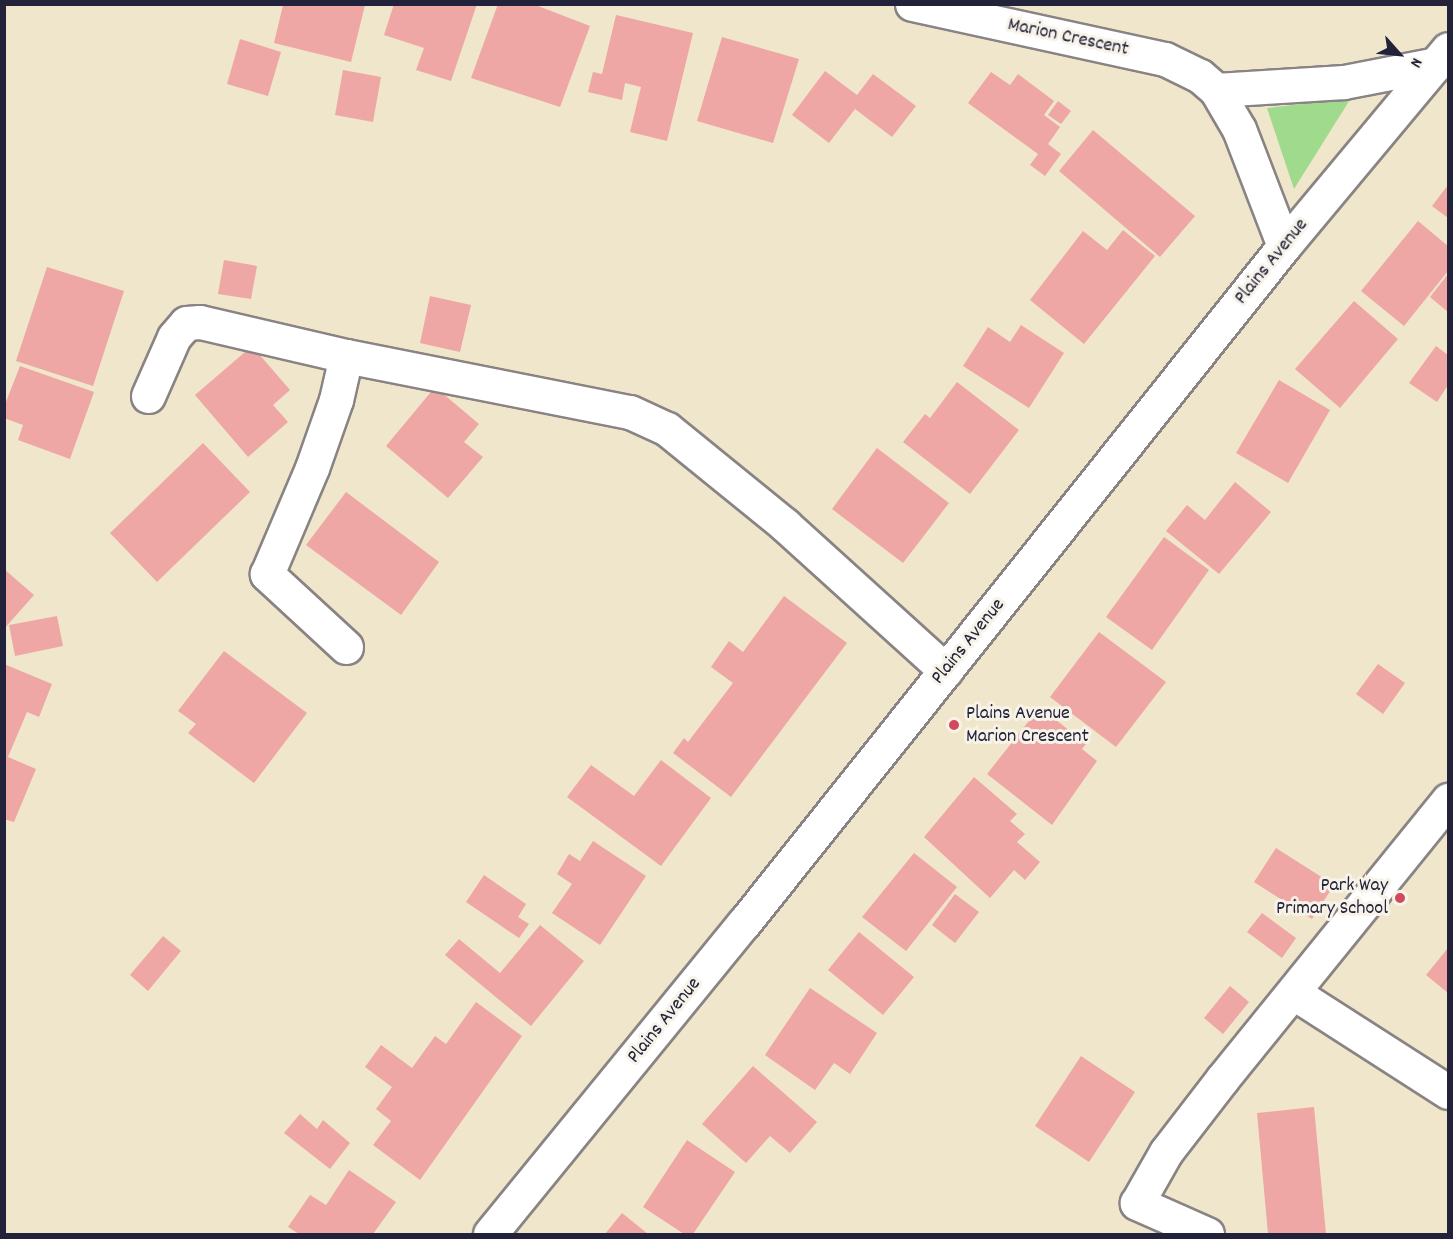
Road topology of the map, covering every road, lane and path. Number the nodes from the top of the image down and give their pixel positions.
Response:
1 (912, 4) edge
2 (1443, 57) edge
3 (1216, 90) junction
4 (1284, 246) junction
5 (346, 356) junction
6 (148, 396) dead end
7 (346, 647) dead end
8 (946, 671) junction
9 (1449, 800) edge
10 (1294, 993) junction
11 (1449, 1092) edge
12 (490, 1234) edge
13 (1207, 1234) edge

1 - 3 street, Marion Crescent
2 - 3 street
2 - 4 street, Plains Avenue
3 - 4 street, Marion Crescent
4 - 8 street, Plains Avenue
5 - 6 street
5 - 7 street
5 - 8 street
8 - 12 street, Plains Avenue
9 - 10 street
10 - 11 street
10 - 13 street

